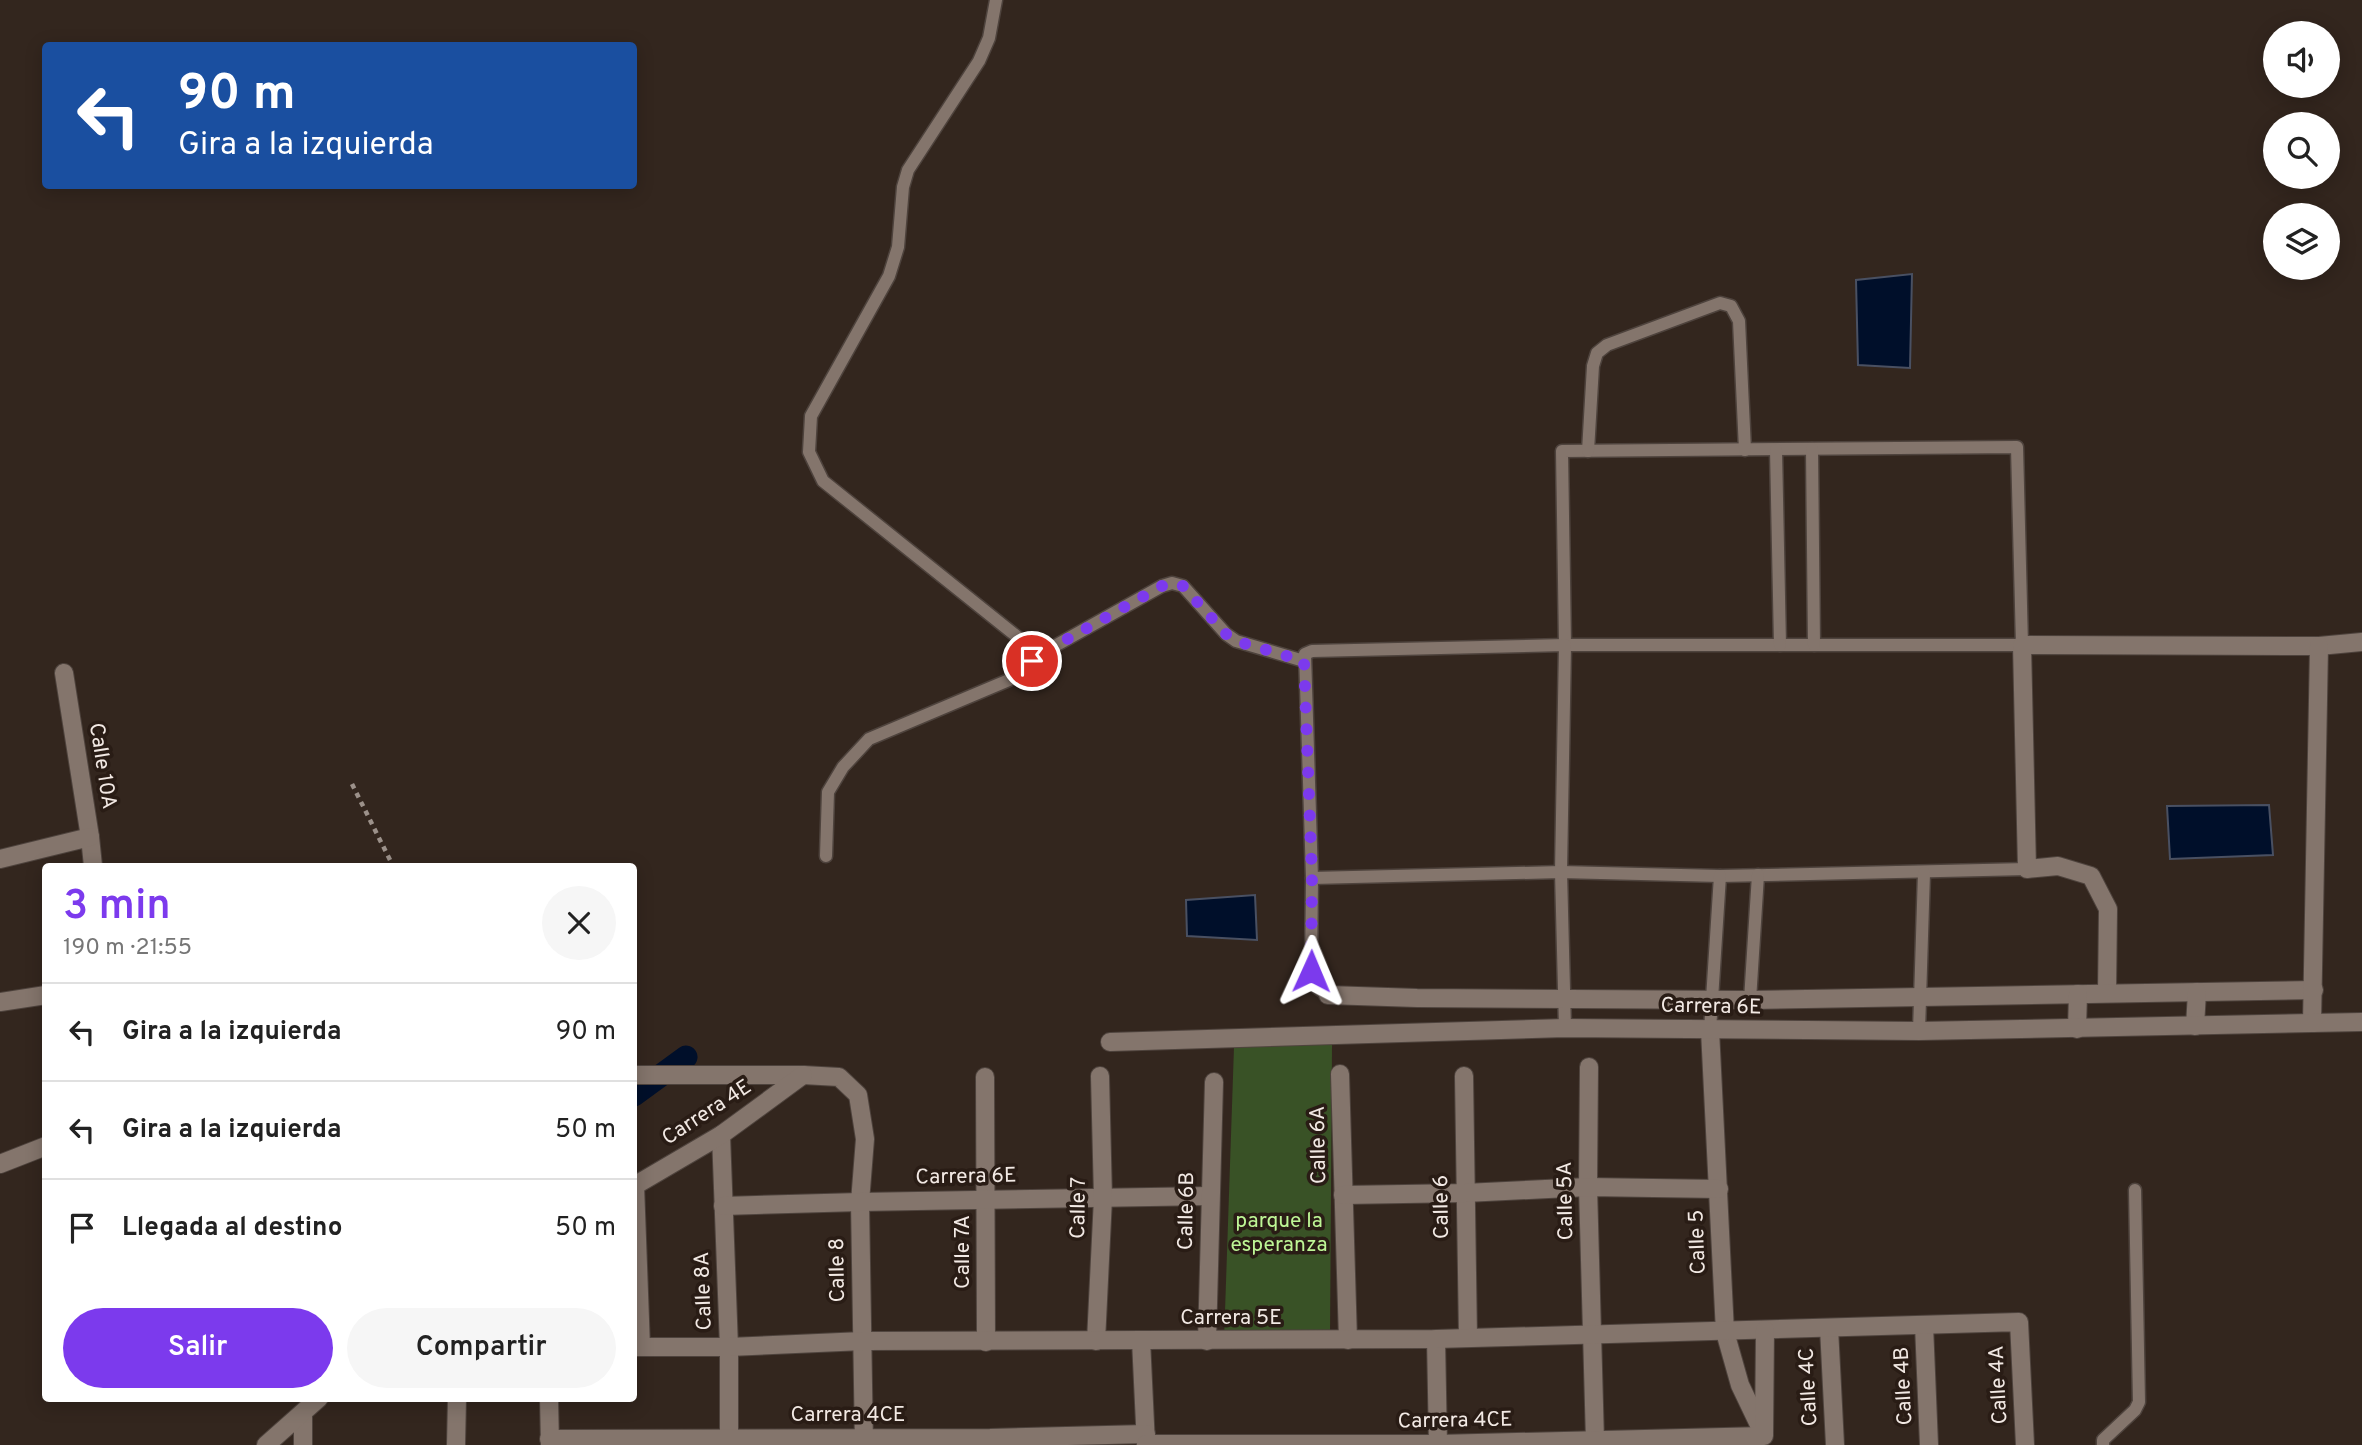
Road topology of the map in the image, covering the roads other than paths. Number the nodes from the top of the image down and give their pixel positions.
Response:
1 (996, 0) edge
2 (1812, 449) junction
3 (1745, 450) junction
4 (1776, 450) junction
5 (1588, 451) junction
6 (2362, 642) edge
7 (1565, 645) junction
8 (1780, 645) junction
9 (1814, 645) junction
10 (2022, 645) junction
11 (2319, 646) junction
12 (1042, 650) junction
13 (1304, 661) junction
14 (64, 673) dead end
15 (90, 837) junction
16 (826, 856) dead end
17 (0, 859) edge
18 (93, 863) edge
19 (2027, 869) junction
20 (1562, 872) junction
21 (1924, 873) junction
22 (1758, 875) junction
23 (1720, 876) junction
24 (1312, 877) junction
25 (2314, 990) junction
26 (2197, 992) junction
27 (2107, 993) junction
28 (2078, 994) junction
29 (1328, 995) joint
30 (42, 996) edge
31 (1919, 996) junction
32 (1417, 998) junction
33 (1492, 999) junction
34 (1564, 999) junction
35 (1711, 999) junction
36 (1750, 1000) junction
37 (0, 1002) edge
38 (2362, 1021) edge
39 (2312, 1023) junction
40 (2195, 1027) junction
41 (1565, 1028) junction
42 (2077, 1029) junction
43 (1492, 1030) junction
44 (1710, 1030) junction
45 (1418, 1031) junction
46 (1752, 1031) junction
47 (1919, 1031) junction
48 (1110, 1042) dead end
49 (1589, 1067) dead end
50 (803, 1074) junction
51 (1340, 1074) dead end
52 (637, 1075) edge
53 (1100, 1076) dead end
54 (1464, 1076) dead end
55 (985, 1077) dead end
56 (1214, 1082) dead end
57 (721, 1135) junction
58 (42, 1148) edge
59 (0, 1164) edge
60 (637, 1184) edge
61 (1588, 1187) junction
62 (1719, 1189) junction
63 (2135, 1190) dead end
64 (1465, 1193) junction
65 (1343, 1195) junction
66 (1210, 1196) junction
67 (1103, 1198) junction
68 (986, 1200) junction
69 (860, 1202) junction
70 (723, 1206) junction
71 (2019, 1322) joint
72 (1924, 1325) junction
73 (1829, 1328) junction
74 (1765, 1330) junction
75 (1725, 1332) junction
76 (1591, 1335) junction
77 (1468, 1338) junction
78 (1436, 1339) junction
79 (1141, 1340) junction
80 (1348, 1340) junction
81 (863, 1341) junction
82 (1096, 1341) junction
83 (986, 1342) junction
84 (1207, 1342) junction
85 (637, 1347) edge
86 (729, 1347) junction
87 (315, 1402) edge
88 (457, 1402) edge
89 (550, 1402) edge
90 (303, 1413) junction
91 (729, 1441) edge
92 (864, 1441) edge
93 (1146, 1441) edge
94 (1595, 1441) junction
95 (1764, 1441) edge
96 (549, 1442) edge
97 (990, 1442) edge
98 (1568, 1443) edge
99 (1655, 1443) edge
100 (266, 1445) edge
101 (303, 1445) edge
102 (456, 1445) edge
103 (1340, 1445) edge
104 (1438, 1445) edge
105 (1835, 1445) edge
106 (1929, 1445) edge
107 (2025, 1445) edge
108 (2103, 1445) edge

1 - 12 lane
2 - 4 lane
2 - 9 lane
2 - 10 lane
3 - 4 lane
3 - 5 lane
3 - 5 lane
4 - 8 lane
5 - 7 lane
6 - 11 street
7 - 8 lane
7 - 13 lane
7 - 20 lane
8 - 9 lane
9 - 10 lane
10 - 11 street
10 - 19 street
11 - 25 street
12 - 13 lane
12 - 16 lane
13 - 24 lane
14 - 15 street, Calle 10A
15 - 17 street
15 - 18 street, Calle 10A
19 - 21 lane
19 - 27 street
20 - 23 lane
20 - 24 lane
20 - 34 lane
21 - 22 lane
21 - 31 lane
22 - 23 lane
22 - 36 lane
23 - 35 lane
24 - 29 lane
25 - 26 street, Carrera 6E
25 - 39 street
26 - 27 street, Carrera 6E
26 - 40 street
27 - 28 street, Carrera 6E
28 - 31 street, Carrera 6E
28 - 42 street
29 - 32 street, Carrera 6E
30 - 37 street
31 - 36 street, Carrera 6E
31 - 47 lane
32 - 33 street, Carrera 6E
32 - 45 street
33 - 34 street, Carrera 6E
33 - 43 street
34 - 35 street, Carrera 6E
34 - 41 lane
35 - 36 street, Carrera 6E
35 - 44 lane
36 - 46 street
38 - 39 street, Carrera 6E
39 - 40 street, Carrera 6E
40 - 42 street, Carrera 6E
41 - 43 street, Carrera 6E
41 - 44 street, Carrera 6E
42 - 47 street, Carrera 6E
43 - 45 street, Carrera 6E
44 - 46 street, Carrera 6E
44 - 62 street, Calle 5
45 - 48 street, Carrera 6E
46 - 47 street, Carrera 6E
49 - 61 street, Calle 5A
50 - 52 street
50 - 57 street, Carrera 4E
50 - 69 street, Calle 8
51 - 65 street, Calle 6A
53 - 67 street, Calle 7
54 - 64 street, Calle 6
55 - 68 street, Calle 7A
56 - 66 street, Calle 6B
57 - 60 street, Carrera 4E
57 - 70 street, Calle 8A
58 - 59 street
61 - 62 street
61 - 64 street
61 - 76 street, Calle 5A
62 - 75 street, Calle 5
63 - 108 lane
64 - 65 street
64 - 77 street, Calle 6
65 - 80 street, Calle 6A
66 - 67 street, Carrera 6E
66 - 84 street, Calle 6B
67 - 68 street, Carrera 6E
67 - 82 street, Calle 7
68 - 69 street, Carrera 6E
68 - 83 street, Calle 7A
69 - 70 street, Carrera 6E
69 - 81 street, Calle 8
70 - 86 street, Calle 8A
71 - 72 street, Carrera 5E
71 - 107 street, Calle 4A
72 - 73 street, Carrera 5E
72 - 106 street, Calle 4B
73 - 74 street, Carrera 5E
73 - 105 street, Calle 4C
74 - 75 street, Carrera 5E
74 - 95 street
75 - 76 street, Carrera 5E
75 - 95 street, Calle 5
76 - 77 street, Carrera 5E
76 - 94 street, Calle 5A
77 - 78 street, Carrera 5E
78 - 80 street, Carrera 5E
78 - 104 street
79 - 82 street, Carrera 5E
79 - 84 street, Carrera 5E
79 - 93 street
80 - 84 street, Carrera 5E
81 - 83 street, Carrera 5E
81 - 86 street, Carrera 5E
81 - 92 street, Calle 8
82 - 83 street, Carrera 5E
85 - 86 street, Carrera 5E
86 - 91 street, Calle 8A
87 - 90 street
88 - 102 street
89 - 96 street
90 - 100 street
90 - 101 street
91 - 92 street, Carrera 4CE
91 - 96 street, Carrera 4CE
92 - 97 street, Carrera 4CE
93 - 97 street, Carrera 4CE
93 - 103 street, Carrera 4CE
94 - 98 street, Carrera 4CE
94 - 99 street, Carrera 4CE
95 - 99 street, Carrera 4CE
98 - 104 street, Carrera 4CE
103 - 104 street, Carrera 4CE

